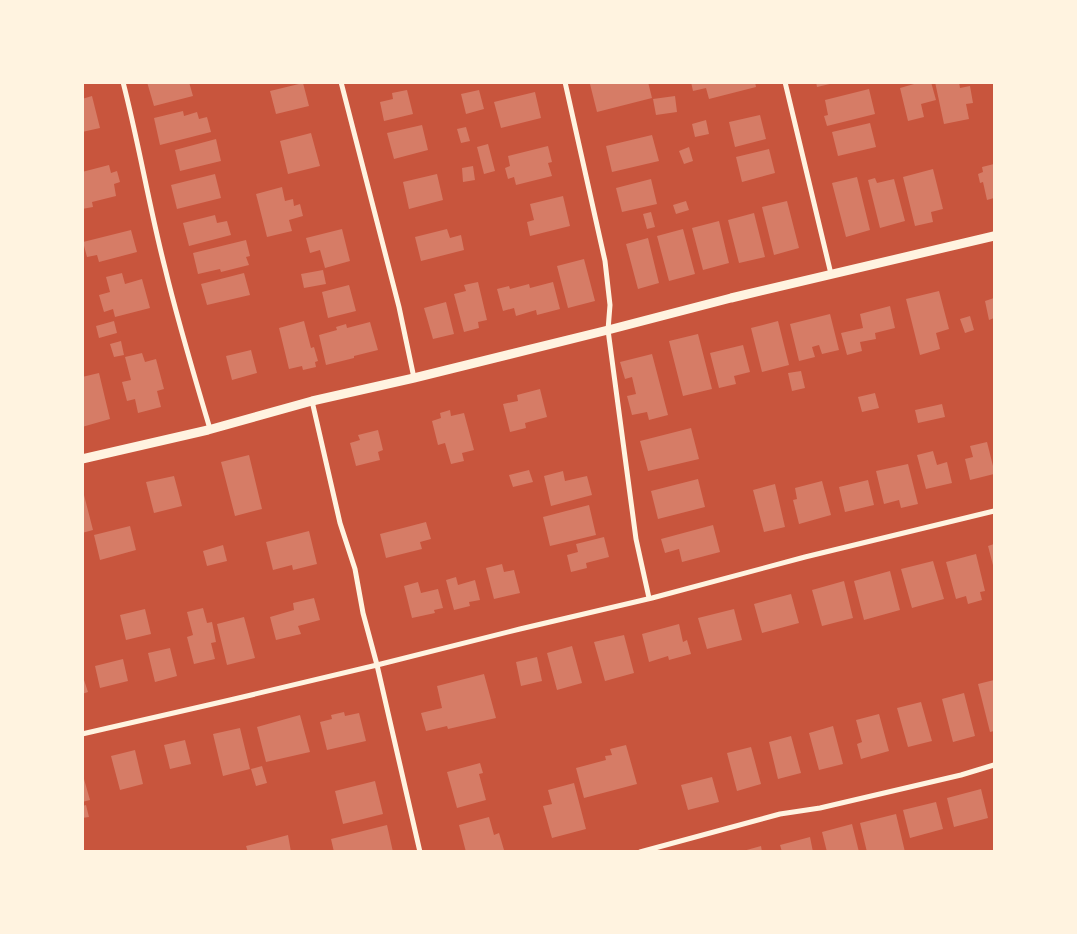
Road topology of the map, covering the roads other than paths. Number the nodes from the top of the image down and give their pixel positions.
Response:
1 (124, 82) edge
2 (340, 82) edge
3 (565, 82) edge
4 (785, 82) edge
5 (994, 236) edge
6 (831, 274) junction
7 (608, 330) junction
8 (414, 378) junction
9 (312, 401) junction
10 (210, 429) junction
11 (82, 459) edge
12 (994, 512) edge
13 (650, 598) junction
14 (377, 665) junction
15 (82, 734) edge
16 (994, 765) edge
17 (420, 852) edge
18 (640, 852) edge

1 - 10 street
2 - 8 street
3 - 7 street
4 - 6 street
5 - 6 street
6 - 7 street
7 - 8 street
7 - 13 street
8 - 9 street
9 - 10 street
9 - 14 street
10 - 11 street
12 - 13 street
13 - 14 street
14 - 15 street
14 - 17 street
16 - 18 street

